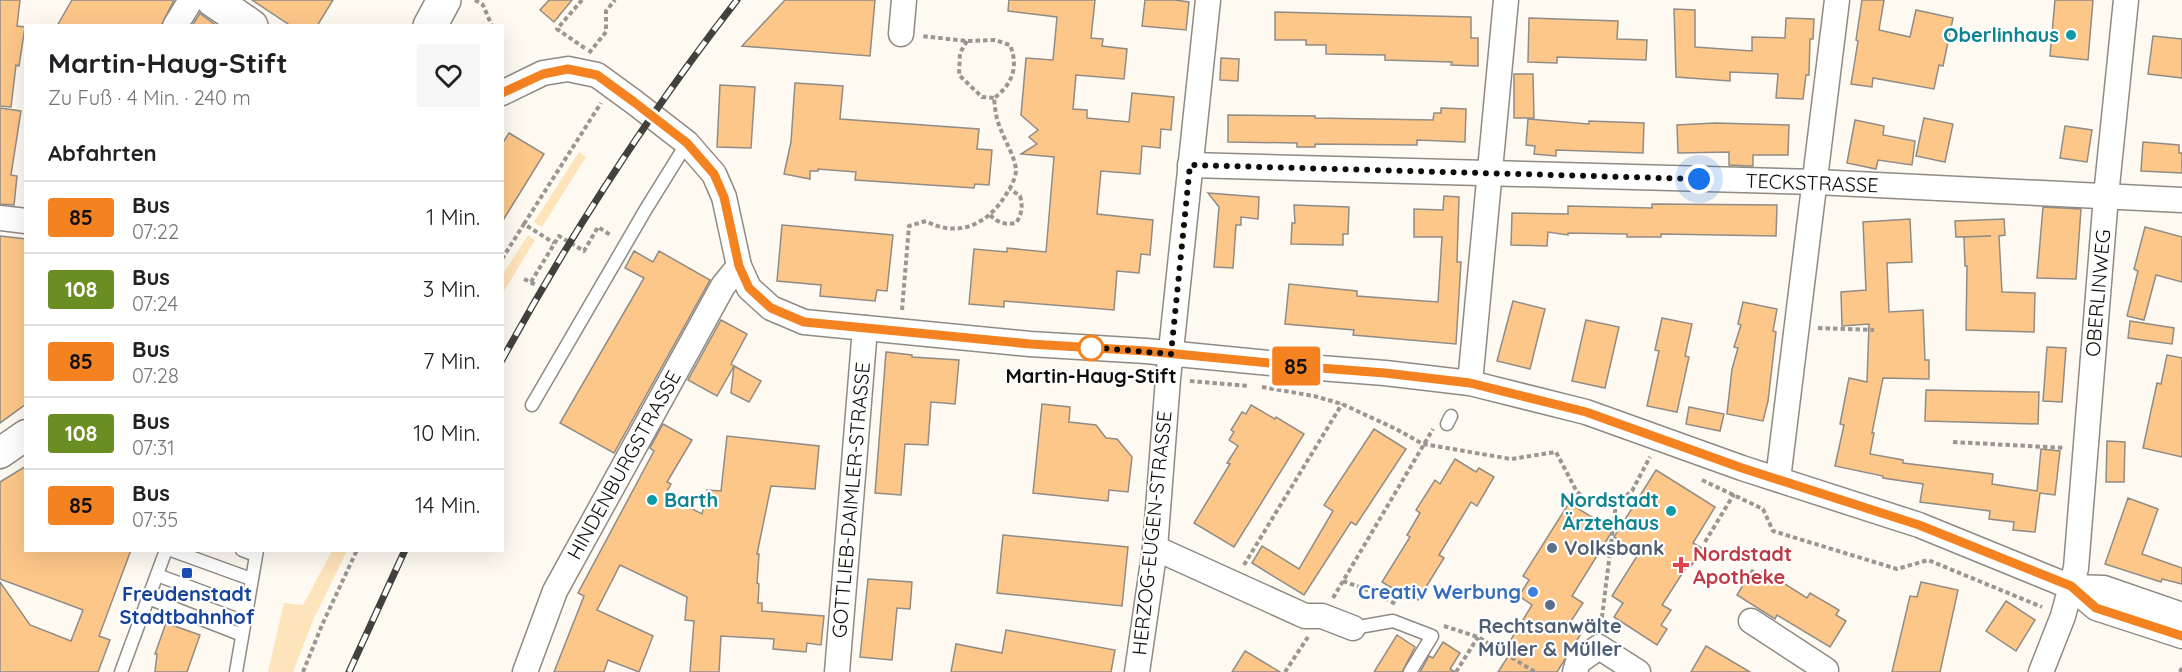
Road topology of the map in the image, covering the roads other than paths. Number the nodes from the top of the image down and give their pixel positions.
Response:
1 (191, 0) edge
2 (213, 0) edge
3 (444, 0) edge
4 (904, 0) edge
5 (1209, 0) edge
6 (1506, 0) edge
7 (1837, 0) edge
8 (2126, 0) edge
9 (176, 24) edge
10 (248, 24) edge
11 (431, 24) edge
12 (901, 34) road end
13 (504, 92) edge
14 (687, 143) junction
15 (1190, 165) junction
16 (1489, 173) junction
17 (1816, 182) junction
18 (2106, 196) junction
19 (2182, 200) edge
20 (0, 218) edge
21 (24, 221) edge
22 (739, 266) junction
23 (865, 328) junction
24 (1171, 354) junction
25 (1470, 383) junction
26 (532, 405) dead end
27 (24, 436) edge
28 (0, 453) edge
29 (1778, 479) junction
30 (1155, 548) junction
31 (165, 552) edge
32 (177, 552) edge
33 (256, 553) edge
34 (157, 574) junction
35 (251, 579) junction
36 (2071, 586) junction
37 (148, 598) junction
38 (246, 608) junction
39 (2182, 615) edge
40 (1752, 621) dead end
41 (1353, 628) joint
42 (242, 635) junction
43 (2182, 636) edge
44 (121, 672) edge
45 (236, 672) edge
46 (525, 672) edge
47 (837, 672) edge
48 (1137, 672) edge
49 (1410, 672) edge
50 (1575, 672) edge
51 (1638, 672) edge
52 (1825, 672) edge
53 (2041, 672) edge

1 - 9 street
2 - 10 main road
3 - 11 main road
4 - 12 street
5 - 15 street, HERZOG-EUGEN-STRASSE
6 - 16 street
7 - 17 street
8 - 18 street, OBERLINWEG
13 - 14 street
14 - 22 street
14 - 26 lane
15 - 16 street, TECKSTRASSE
15 - 24 street, HERZOG-EUGEN-STRASSE
16 - 17 street, TECKSTRASSE
16 - 25 street
17 - 18 street, TECKSTRASSE
17 - 29 street
18 - 19 street, TECKSTRASSE
18 - 36 street, OBERLINWEG
20 - 21 street
22 - 23 street
22 - 46 street, HINDENBURGSTRASSE
23 - 24 street
23 - 47 street, GOTTLIEB-DAIMLER-STRASSE
24 - 25 street
24 - 30 street, HERZOG-EUGEN-STRASSE
25 - 29 street
27 - 28 street
29 - 36 street
30 - 41 street
30 - 48 street, HERZOG-EUGEN-STRASSE
31 - 34 lane
32 - 35 lane
33 - 35 lane
34 - 37 lane
34 - 38 lane
35 - 38 lane
36 - 39 street
36 - 43 street
36 - 53 street, OBERLINWEG
37 - 42 lane
37 - 44 lane
38 - 42 lane
40 - 52 street
41 - 49 lane
42 - 45 lane
50 - 51 street

